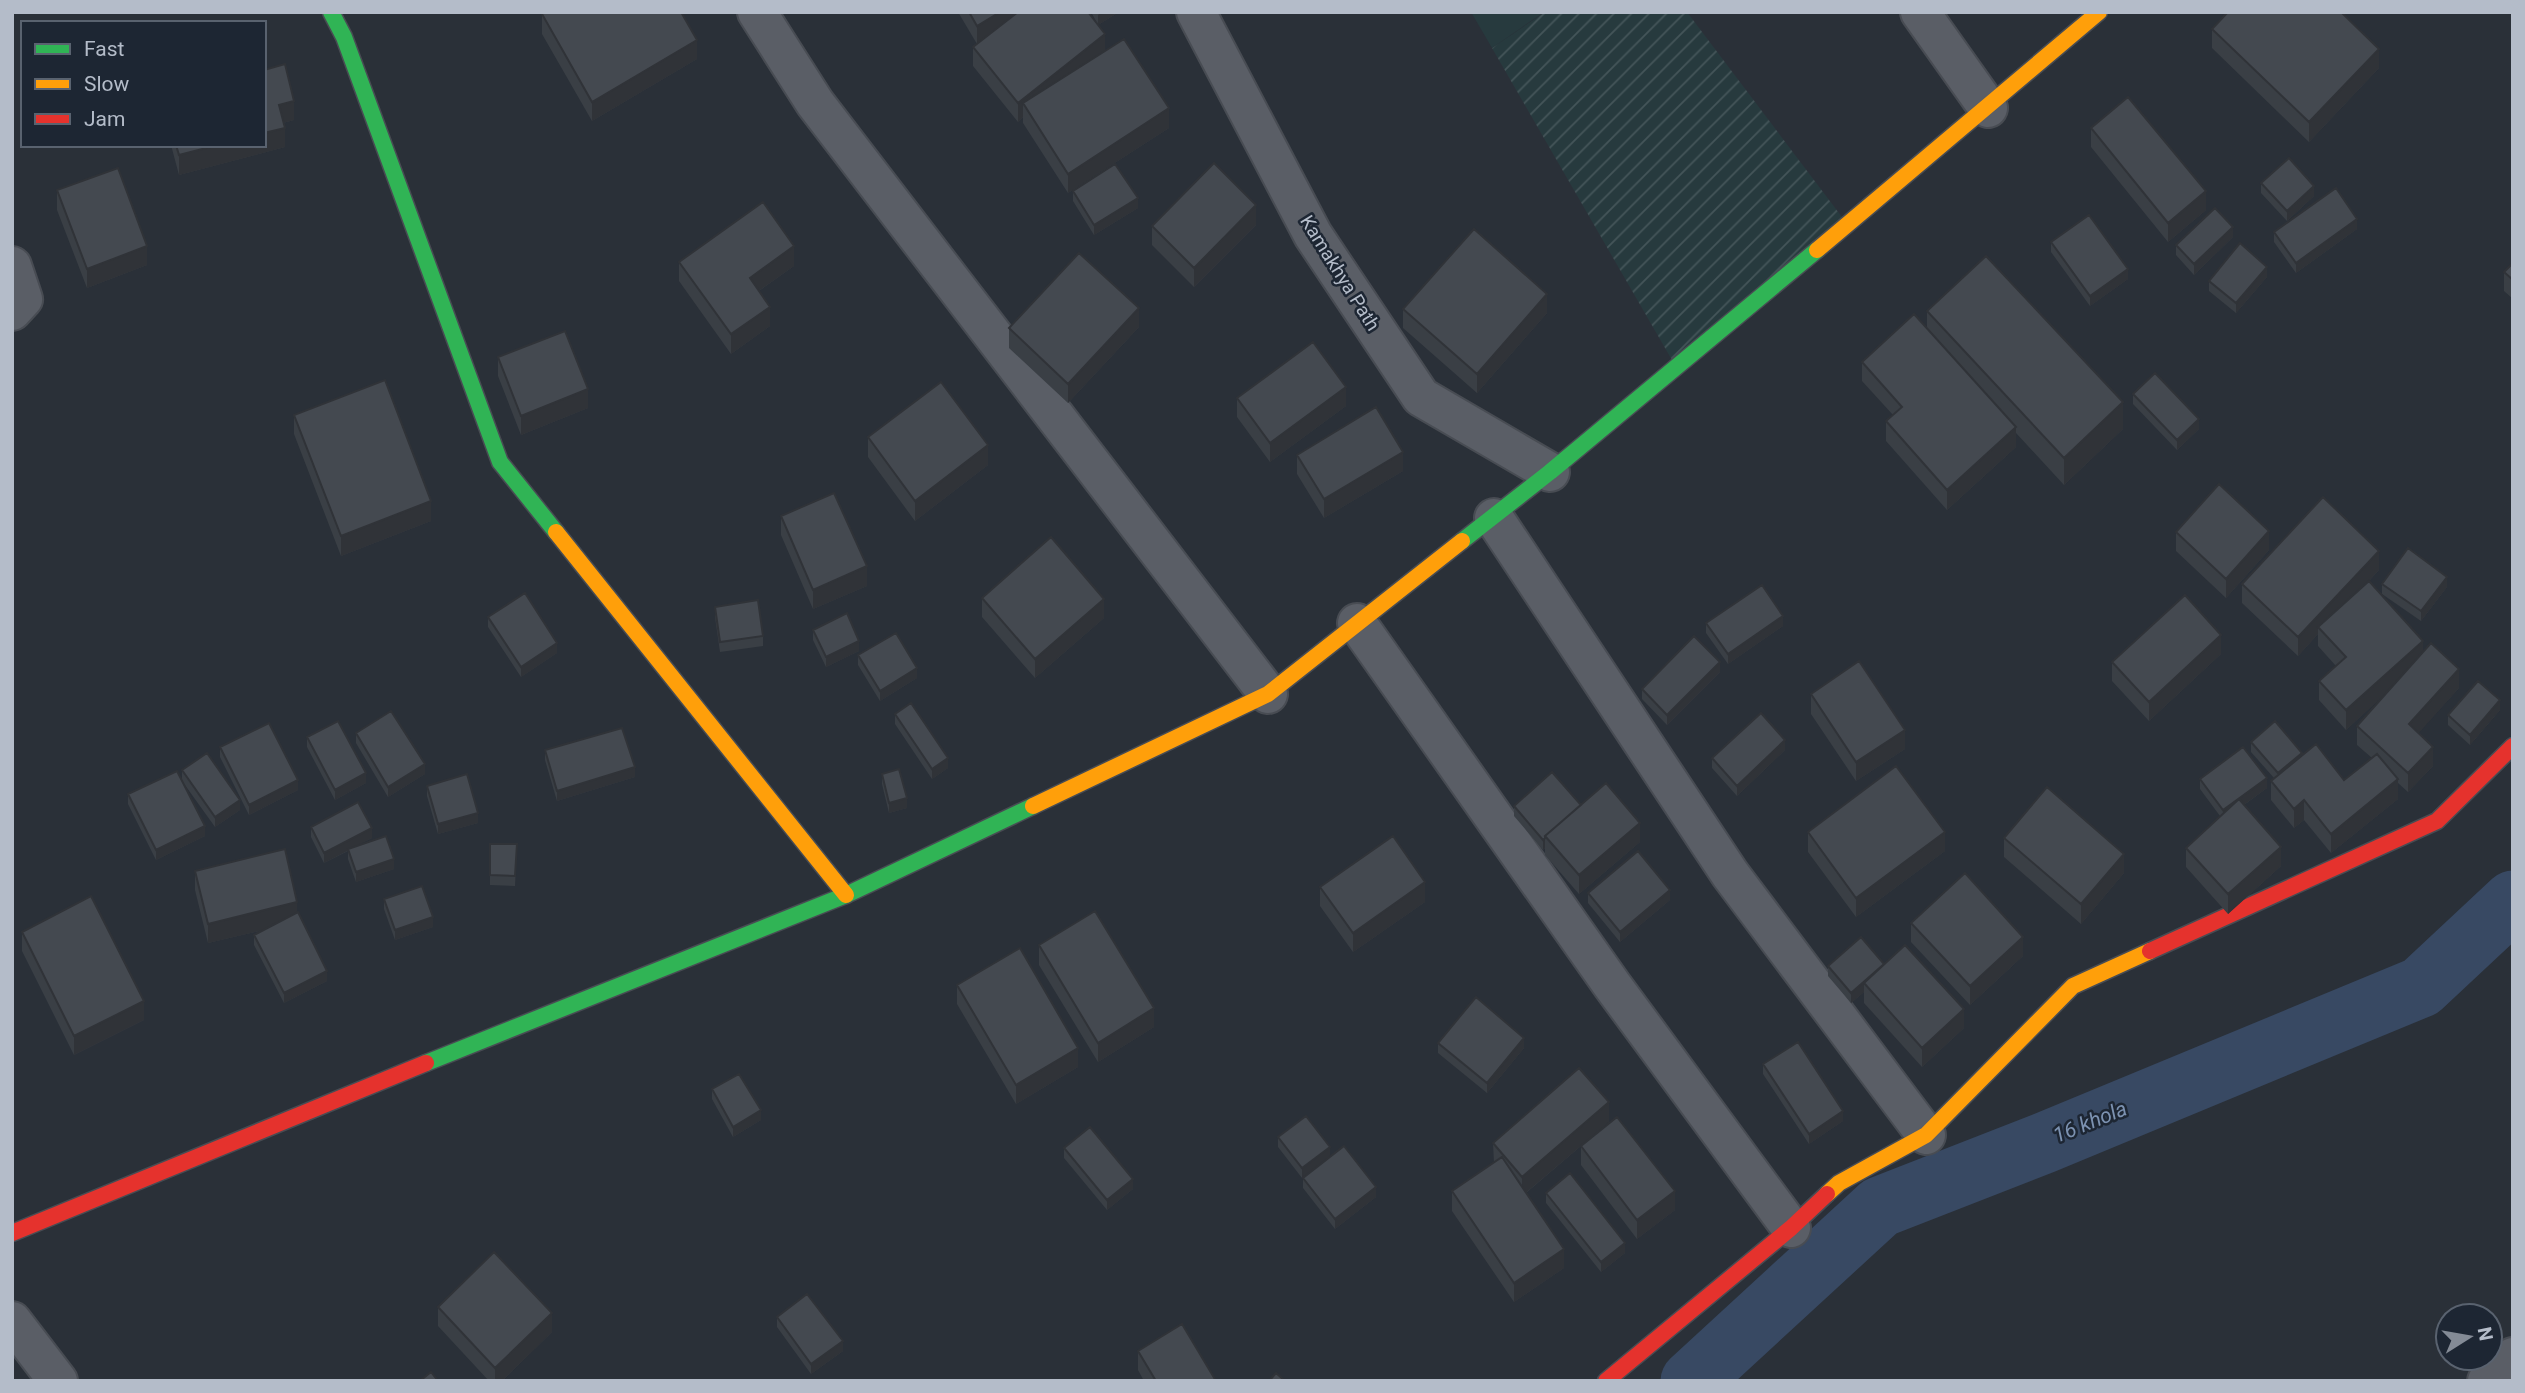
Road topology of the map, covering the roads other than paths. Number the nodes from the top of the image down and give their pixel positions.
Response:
1 (331, 12) edge
2 (757, 12) edge
3 (1196, 12) edge
4 (1920, 12) edge
5 (2099, 12) edge
6 (1988, 108) junction
7 (12, 266) edge
8 (12, 310) edge
9 (1550, 472) junction
10 (1494, 518) junction
11 (1357, 623) junction
12 (1268, 694) junction
13 (2513, 746) edge
14 (846, 895) junction
15 (1926, 1135) junction
16 (1791, 1228) junction
17 (12, 1233) edge
18 (12, 1321) edge
19 (2513, 1357) edge
20 (58, 1381) edge
21 (1606, 1381) edge
22 (2487, 1381) edge

1 - 14 street
2 - 12 street
3 - 9 street, Kamakhya Path
4 - 6 street
5 - 6 street
6 - 9 street
7 - 8 street
9 - 10 street
10 - 11 street
10 - 15 street
11 - 12 street
11 - 16 street
12 - 14 street
13 - 15 street
14 - 17 street
15 - 16 street
16 - 21 street
18 - 20 street
19 - 22 street

